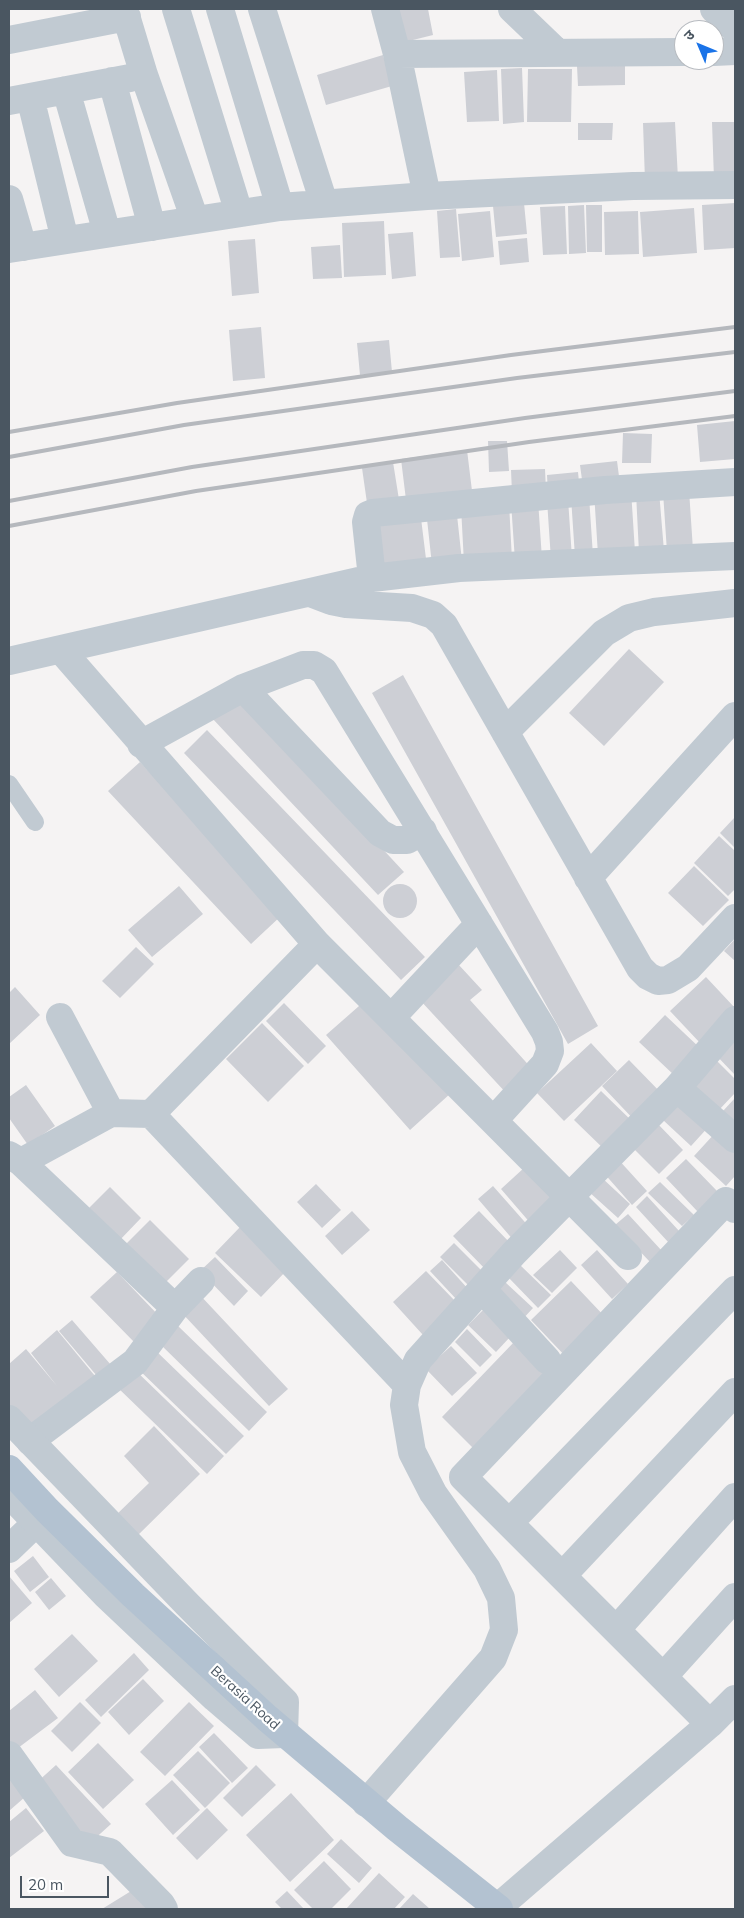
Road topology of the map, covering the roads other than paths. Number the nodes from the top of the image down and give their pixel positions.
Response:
1 (176, 9) edge
2 (220, 9) edge
3 (262, 9) edge
4 (385, 9) edge
5 (512, 9) edge
6 (714, 9) edge
7 (125, 13) edge
8 (735, 29) edge
9 (9, 40) edge
10 (674, 52) edge
11 (558, 53) junction
12 (397, 54) junction
13 (144, 75) junction
14 (112, 81) junction
15 (66, 90) junction
16 (19, 99) edge
17 (735, 185) edge
18 (427, 196) junction
19 (9, 199) edge
20 (324, 203) junction
21 (280, 207) junction
22 (239, 213) junction
23 (195, 220) junction
24 (152, 226) junction
25 (107, 233) junction
26 (65, 240) junction
27 (16, 248) edge
28 (735, 482) edge
29 (735, 556) edge
30 (372, 578) junction
31 (310, 593) junction
32 (735, 603) edge
33 (60, 650) junction
34 (9, 661) edge
35 (242, 688) junction
36 (735, 716) edge
37 (505, 732) junction
38 (141, 744) junction
39 (9, 784) edge
40 (35, 822) dead end
41 (423, 831) junction
42 (588, 878) junction
43 (735, 918) edge
44 (479, 924) junction
45 (317, 944) junction
46 (60, 1017) dead end
47 (391, 1018) junction
48 (735, 1020) edge
49 (677, 1088) junction
50 (111, 1113) junction
51 (151, 1114) junction
52 (494, 1120) junction
53 (735, 1139) edge
54 (15, 1158) edge
55 (570, 1197) junction
56 (732, 1200) edge
57 (628, 1256) dead end
58 (201, 1281) dead end
59 (482, 1289) junction
60 (735, 1290) edge
61 (175, 1308) junction
62 (547, 1360) dead end
63 (407, 1385) junction
64 (735, 1392) edge
65 (9, 1419) edge
66 (30, 1441) junction
67 (9, 1469) edge
68 (9, 1494) edge
69 (735, 1497) edge
70 (509, 1522) junction
71 (36, 1523) junction
72 (9, 1549) edge
73 (562, 1576) junction
74 (735, 1597) edge
75 (616, 1630) junction
76 (663, 1677) junction
77 (735, 1699) edge
78 (710, 1724) junction
79 (276, 1726) junction
80 (9, 1755) edge
81 (366, 1803) junction
82 (164, 1909) edge
83 (498, 1909) edge

1 - 22 street
2 - 21 street
3 - 20 street
4 - 12 street
5 - 11 street
6 - 8 street
7 - 9 street
7 - 13 street
10 - 11 street
11 - 12 street
12 - 18 street
13 - 14 street
13 - 23 street
14 - 15 street
14 - 24 street
15 - 16 street
15 - 25 street
16 - 26 street
17 - 18 street
18 - 20 street
19 - 27 street
20 - 21 street
21 - 22 street
22 - 23 street
23 - 24 street
24 - 25 street
25 - 26 street
26 - 27 street
28 - 30 street
29 - 30 street
30 - 31 street
31 - 33 street
31 - 37 street
32 - 37 street
33 - 34 street
33 - 38 street
35 - 38 street
35 - 41 street
35 - 41 street
36 - 42 street
37 - 42 street
38 - 45 street
39 - 40 lane
41 - 44 street
42 - 43 street
44 - 47 street
44 - 52 street
45 - 47 street
45 - 51 street
46 - 50 street
47 - 52 street
48 - 49 street
49 - 53 street
49 - 55 street
50 - 51 street
50 - 54 street
51 - 63 street
52 - 55 street
54 - 61 street
55 - 57 street
55 - 59 street
56 - 70 street
58 - 61 street
59 - 62 street
59 - 63 street
60 - 70 street
61 - 66 street
63 - 81 street
64 - 73 street
65 - 66 street
66 - 79 street
67 - 79 main road, Berasia Road
68 - 71 street
69 - 75 street
70 - 73 street
71 - 72 street
71 - 79 street
73 - 75 street
74 - 76 street
75 - 76 street
76 - 78 street
77 - 78 street
78 - 83 street
79 - 81 main road, Berasia Road
80 - 82 street
81 - 83 main road, Berasia Road

